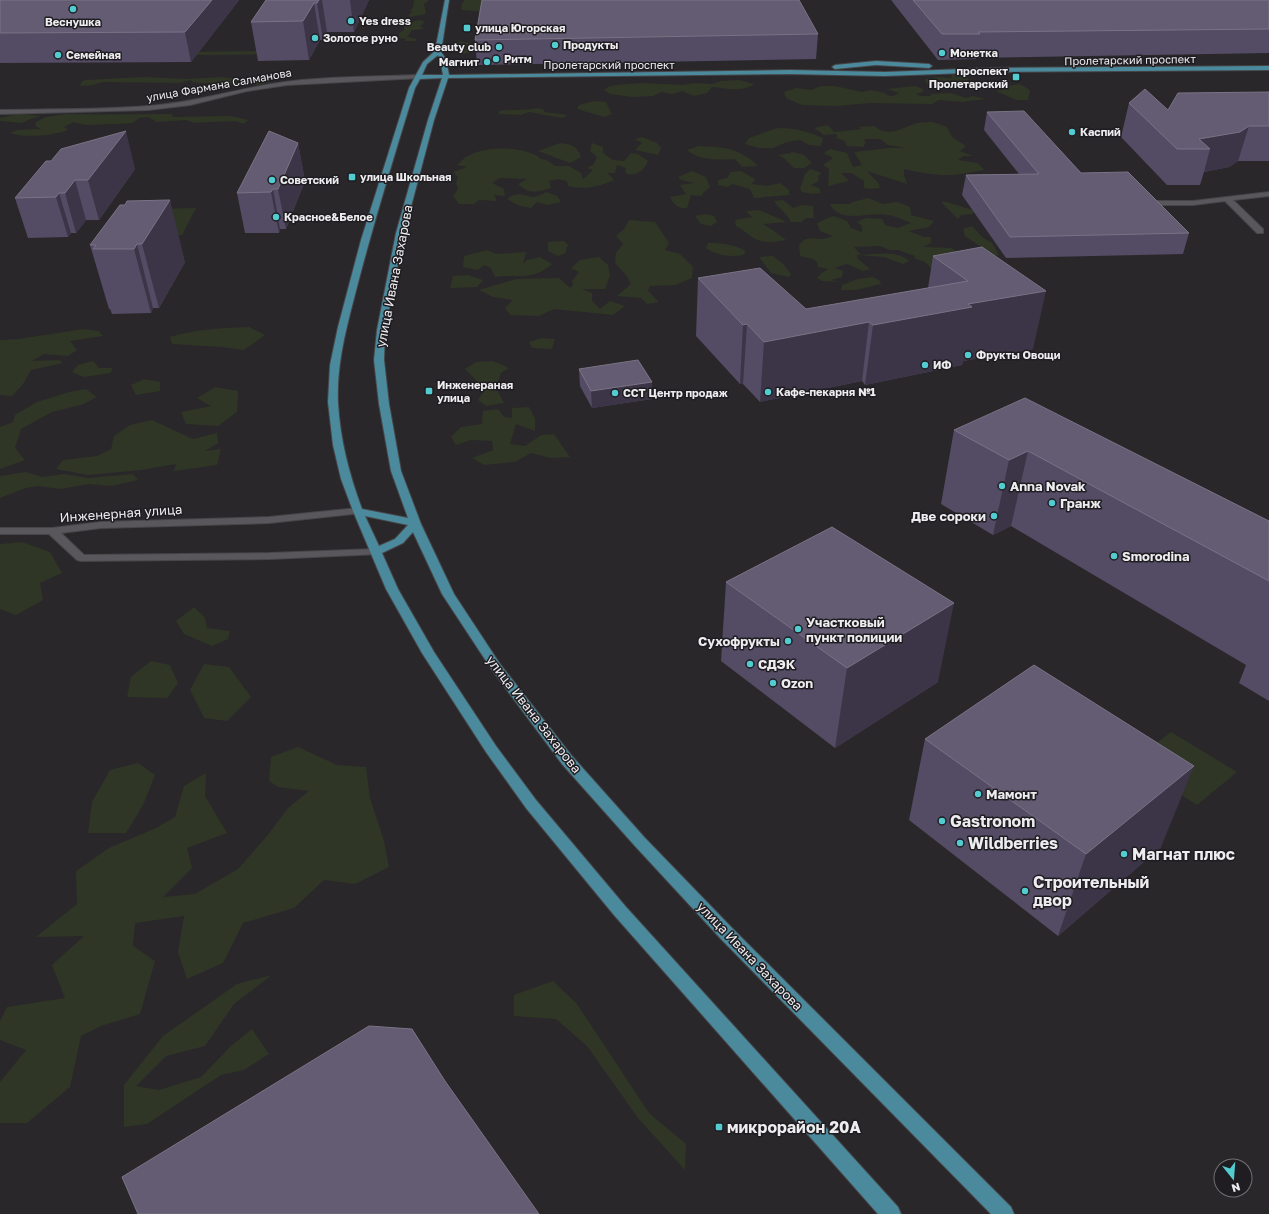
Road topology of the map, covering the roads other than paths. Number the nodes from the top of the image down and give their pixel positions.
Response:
1 (447, 0) edge
2 (438, 52) junction
3 (885, 63) junction
4 (860, 64) junction
5 (1269, 68) edge
6 (992, 70) junction
7 (800, 72) junction
8 (871, 74) junction
9 (885, 74) junction
10 (446, 76) junction
11 (418, 77) junction
12 (0, 112) edge
13 (1269, 194) edge
14 (1228, 199) junction
15 (1154, 203) edge
16 (1260, 231) dead end
17 (358, 512) junction
18 (415, 524) junction
19 (0, 531) edge
20 (52, 531) junction
21 (376, 552) junction
22 (891, 1214) edge
23 (1004, 1214) edge

1 - 2 main road
2 - 10 main road
2 - 11 main road
3 - 4 main road, Пролетарский проспект
3 - 6 main road, Пролетарский проспект
3 - 9 main road
4 - 7 main road, Пролетарский проспект
4 - 8 main road
5 - 6 main road, Пролетарский проспект
6 - 9 main road, Пролетарский проспект
7 - 8 main road, Пролетарский проспект
7 - 10 main road, Пролетарский проспект
8 - 9 main road, Пролетарский проспект
10 - 11 main road, Пролетарский проспект
10 - 18 main road, улица Ивана Захарова
11 - 12 street, улица Фармана Салманова
11 - 17 main road
13 - 14 street
14 - 15 street
14 - 16 street
17 - 18 main road
17 - 20 street, Инженерная улица
17 - 21 main road
18 - 21 main road
18 - 23 main road, улица Ивана Захарова
19 - 20 street
20 - 21 street, Инженерная улица
21 - 22 main road

